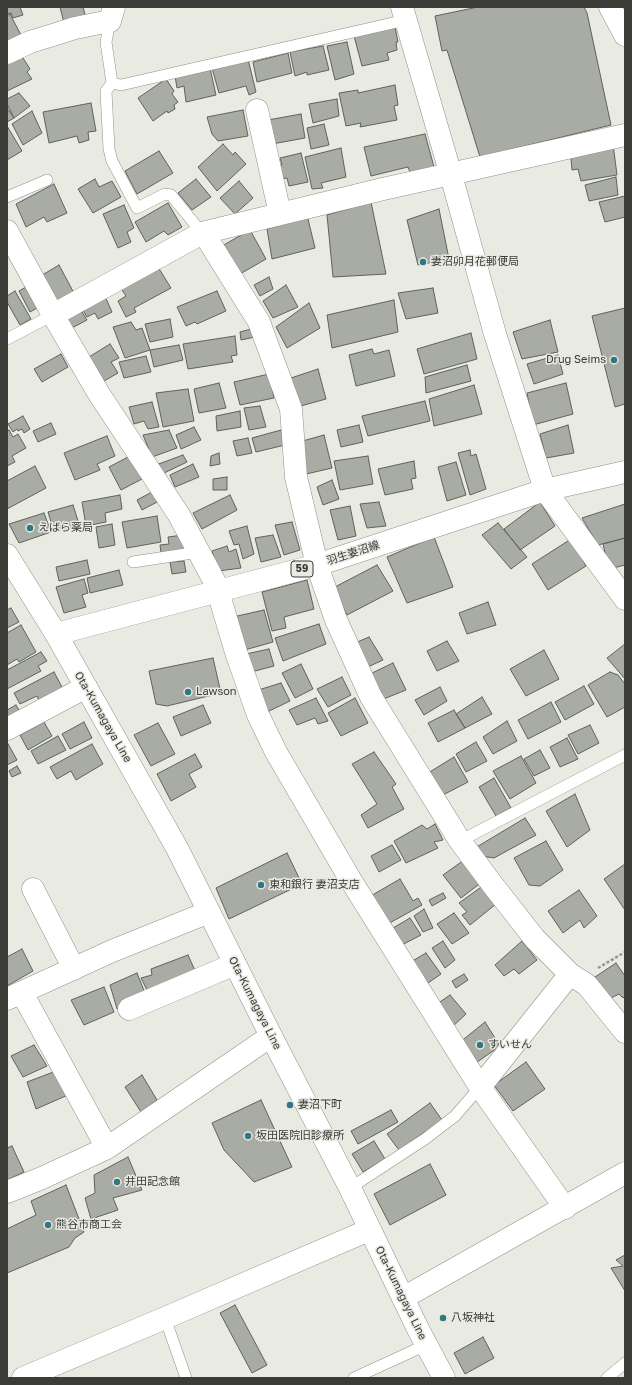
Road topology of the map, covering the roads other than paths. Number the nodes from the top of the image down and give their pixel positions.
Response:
1 (610, 7) edge
2 (112, 14) edge
3 (404, 14) edge
4 (625, 35) edge
5 (7, 53) edge
6 (112, 83) junction
7 (257, 110) dead end
8 (625, 134) edge
9 (451, 175) junction
10 (47, 180) dead end
11 (7, 197) edge
12 (280, 214) junction
13 (7, 231) edge
14 (202, 233) junction
15 (53, 315) junction
16 (7, 339) edge
17 (625, 472) edge
18 (545, 490) junction
19 (199, 552) junction
20 (7, 555) edge
21 (133, 562) dead end
22 (317, 565) junction
23 (219, 590) junction
24 (625, 599) edge
25 (56, 634) junction
26 (86, 687) junction
27 (7, 730) edge
28 (625, 756) edge
29 (460, 841) junction
30 (34, 889) dead end
31 (209, 912) junction
32 (235, 964) junction
33 (74, 969) junction
34 (574, 977) junction
35 (14, 996) edge
36 (129, 1008) dead end
37 (625, 1032) edge
38 (271, 1036) junction
39 (480, 1087) junction
40 (107, 1148) junction
41 (625, 1173) edge
42 (350, 1188) junction
43 (7, 1192) edge
44 (565, 1208) junction
45 (369, 1230) junction
46 (403, 1298) junction
47 (165, 1318) junction
48 (426, 1345) junction
49 (625, 1363) edge
50 (23, 1378) edge
51 (186, 1378) edge
52 (354, 1378) edge
53 (444, 1378) edge
54 (607, 1378) edge

1 - 4 street
2 - 5 street
2 - 6 lane
3 - 6 lane
3 - 9 street
6 - 14 lane
7 - 12 street
8 - 9 street
9 - 12 street
9 - 18 street
10 - 11 lane
12 - 14 street
13 - 15 street
14 - 15 street
14 - 22 street
15 - 16 lane
15 - 19 street
17 - 18 street, 羽生妻沼線 / 59
18 - 22 street, 羽生妻沼線 / 59
18 - 24 street
19 - 21 lane
19 - 23 street
20 - 25 street, Ota-Kumagaya Line
22 - 23 street, 羽生妻沼線 / 59
22 - 29 street
23 - 25 street, 羽生妻沼線 / 59
23 - 39 street
25 - 26 street, Ota-Kumagaya Line
26 - 27 street
26 - 31 street, Ota-Kumagaya Line
28 - 29 lane
29 - 34 street
30 - 33 street
31 - 32 street, Ota-Kumagaya Line
31 - 33 street
32 - 36 street
32 - 38 street, Ota-Kumagaya Line
33 - 35 street
34 - 37 street
34 - 39 street
35 - 40 street
38 - 40 street
38 - 42 street, Ota-Kumagaya Line
39 - 42 lane
39 - 44 street
40 - 43 street
41 - 44 street
42 - 45 street, Ota-Kumagaya Line
44 - 46 street
45 - 46 street, Ota-Kumagaya Line
45 - 47 street
46 - 48 street, Ota-Kumagaya Line
47 - 50 street
47 - 51 lane
48 - 52 lane
48 - 53 street, Ota-Kumagaya Line
49 - 54 lane

